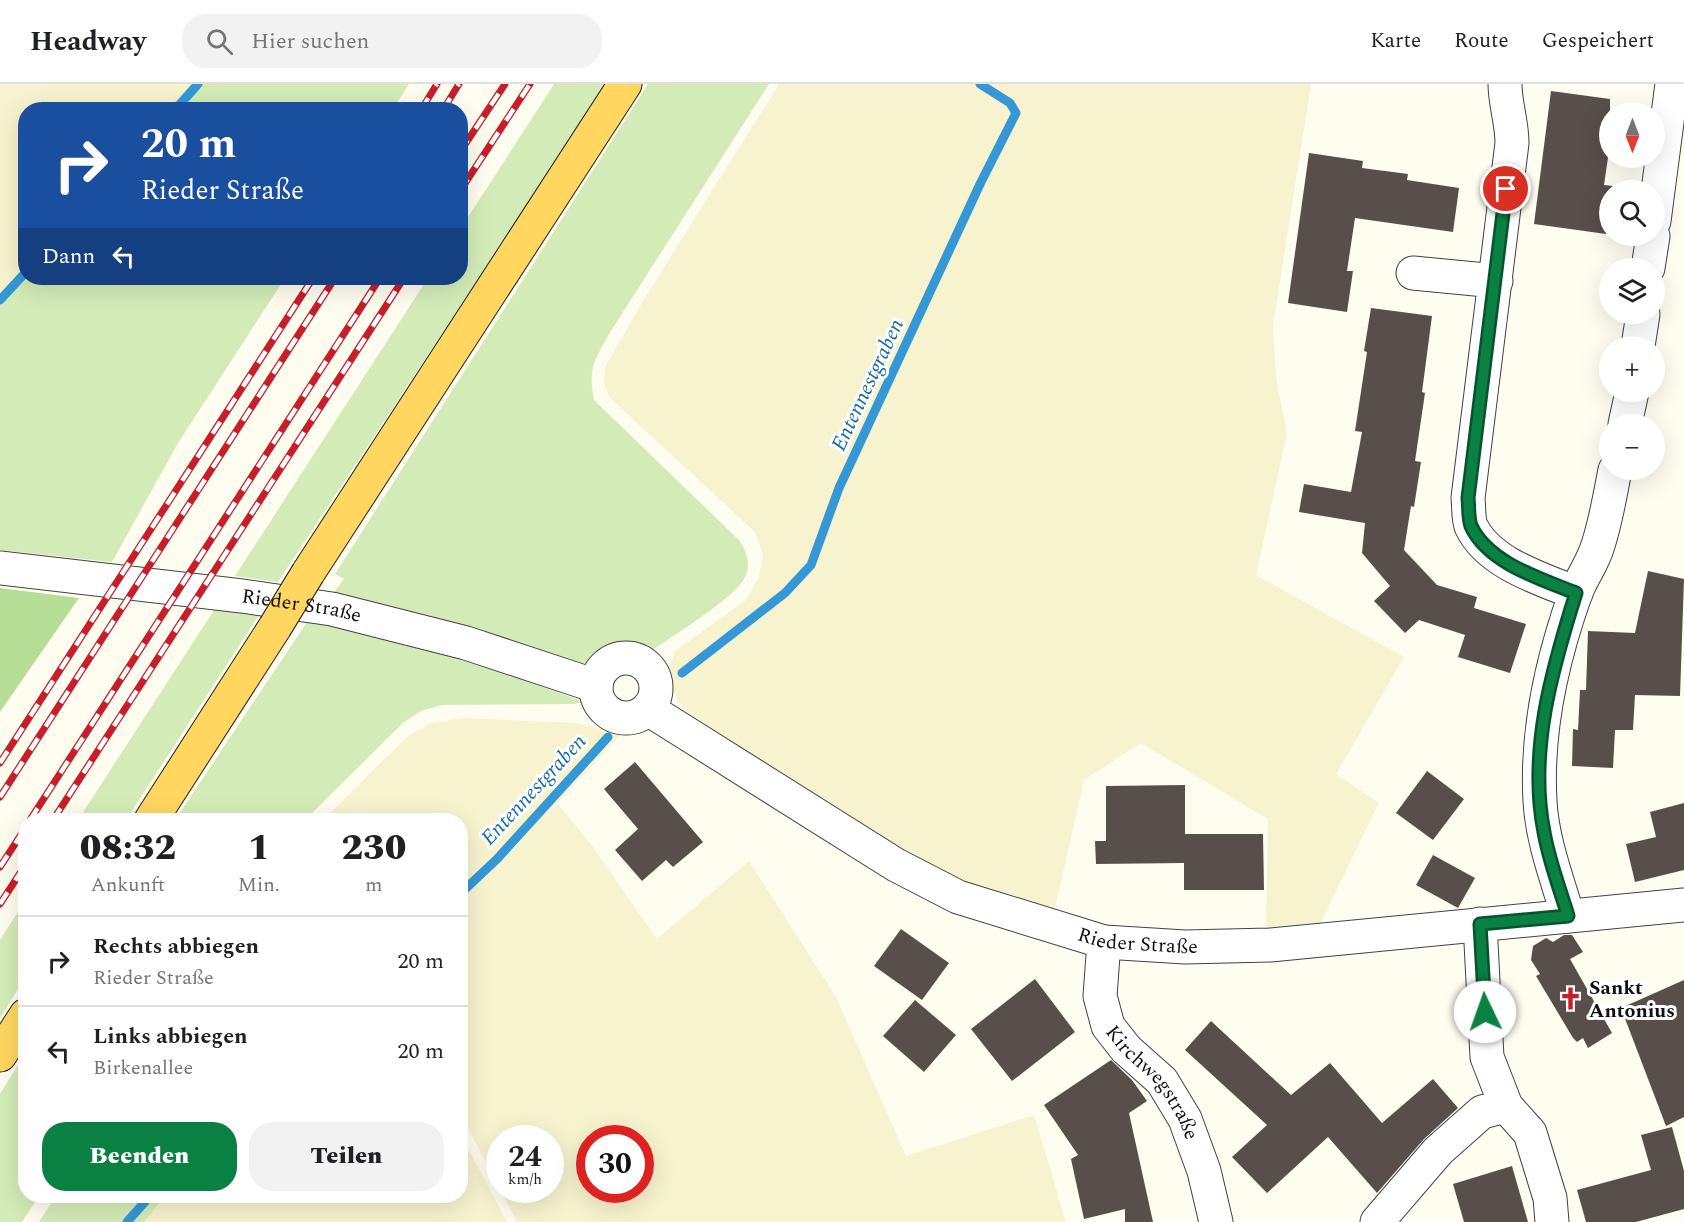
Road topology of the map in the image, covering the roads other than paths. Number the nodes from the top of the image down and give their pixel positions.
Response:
1 (625, 84) edge
2 (1505, 84) edge
3 (1672, 84) edge
4 (1659, 180) edge
5 (1413, 273) dead end
6 (1496, 281) junction
7 (1613, 480) edge
8 (0, 568) edge
9 (1576, 593) junction
10 (596, 686) junction
11 (648, 709) junction
12 (156, 813) edge
13 (1684, 905) edge
14 (1568, 916) junction
15 (1480, 924) junction
16 (1104, 942) junction
17 (18, 1027) edge
18 (0, 1055) edge
19 (1506, 1106) junction
20 (1216, 1222) edge
21 (1377, 1222) edge
22 (1552, 1222) edge

1 - 12 main road, bridge
2 - 6 street
3 - 4 street
5 - 6 street
6 - 9 street
7 - 9 street
8 - 10 street, Rieder Straße
9 - 14 street
10 - 11 street
10 - 11 street
11 - 16 street, Rieder Straße
13 - 14 street, Rieder Straße
14 - 15 street, Rieder Straße
15 - 16 street, Rieder Straße
15 - 19 street
16 - 20 street, Kirchwegstraße
17 - 18 main road
19 - 21 street
19 - 22 street

